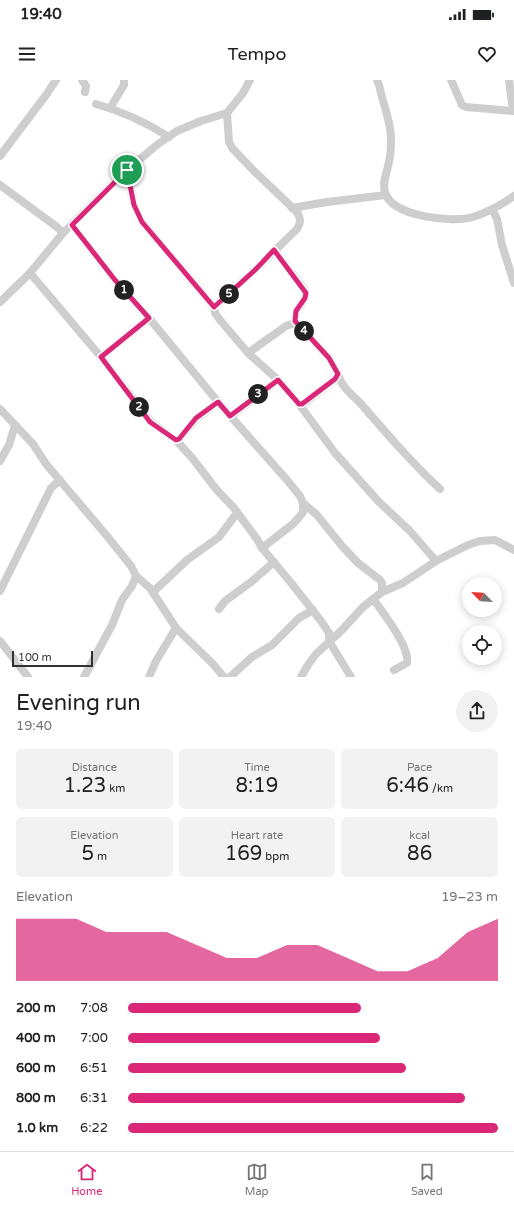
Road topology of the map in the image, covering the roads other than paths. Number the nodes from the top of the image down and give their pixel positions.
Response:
1 (56, 80) edge
2 (82, 80) edge
3 (124, 80) edge
4 (250, 80) edge
5 (377, 80) edge
6 (450, 80) edge
7 (509, 80) edge
8 (85, 92) dead end
9 (96, 104) dead end
10 (110, 108) junction
11 (513, 111) edge
12 (227, 113) junction
13 (169, 136) junction
14 (0, 156) edge
15 (127, 170) junction
16 (1, 189) edge
17 (386, 195) junction
18 (514, 196) edge
19 (292, 208) junction
20 (492, 209) junction
21 (72, 225) junction
22 (63, 233) junction
23 (274, 250) junction
24 (30, 273) junction
25 (514, 283) edge
26 (0, 302) edge
27 (214, 307) junction
28 (149, 318) junction
29 (295, 321) junction
30 (248, 353) junction
31 (101, 357) junction
32 (338, 374) junction
33 (278, 380) junction
34 (218, 402) junction
35 (299, 404) junction
36 (0, 408) edge
37 (230, 416) junction
38 (14, 425) junction
39 (176, 440) junction
40 (1, 457) edge
41 (60, 480) junction
42 (440, 489) dead end
43 (303, 503) junction
44 (237, 513) junction
45 (262, 548) junction
46 (514, 550) edge
47 (436, 561) junction
48 (274, 562) junction
49 (136, 576) junction
50 (0, 591) edge
51 (153, 592) junction
52 (382, 592) junction
53 (374, 600) junction
54 (219, 609) dead end
55 (313, 610) junction
56 (176, 628) junction
57 (329, 640) junction
58 (0, 641) edge
59 (394, 670) dead end
60 (27, 677) edge
61 (84, 677) edge
62 (149, 677) edge
63 (224, 677) edge
64 (230, 677) edge
65 (301, 677) edge
66 (351, 677) edge

1 - 14 street
2 - 8 street
3 - 10 street
4 - 12 street
5 - 17 street
6 - 11 street
7 - 11 street
9 - 10 street
10 - 13 street
12 - 13 street
12 - 19 street
13 - 15 street
15 - 21 street
15 - 27 street
16 - 22 street
17 - 19 street
17 - 20 street
18 - 20 street
19 - 23 street
20 - 25 street
21 - 22 street
21 - 28 street
22 - 24 street
23 - 27 street
23 - 29 street
24 - 26 street
24 - 31 street
27 - 30 street
28 - 31 street
28 - 34 street
29 - 30 street
29 - 32 street
30 - 33 street
31 - 39 street
32 - 35 street
32 - 42 street
33 - 35 street
33 - 37 street
34 - 37 street
34 - 39 street
35 - 47 street
36 - 38 street
37 - 43 street
38 - 40 street
38 - 41 street
39 - 44 street
41 - 49 street
41 - 50 street
43 - 45 street
43 - 52 street
44 - 45 street
44 - 51 street
45 - 48 street
46 - 47 street
47 - 52 street
48 - 54 street
48 - 55 street
49 - 51 street
49 - 61 street
51 - 56 street
52 - 53 street
53 - 57 street
53 - 59 street
55 - 57 street
55 - 64 street
56 - 62 street
56 - 63 street
57 - 65 street
57 - 66 street
58 - 60 street

